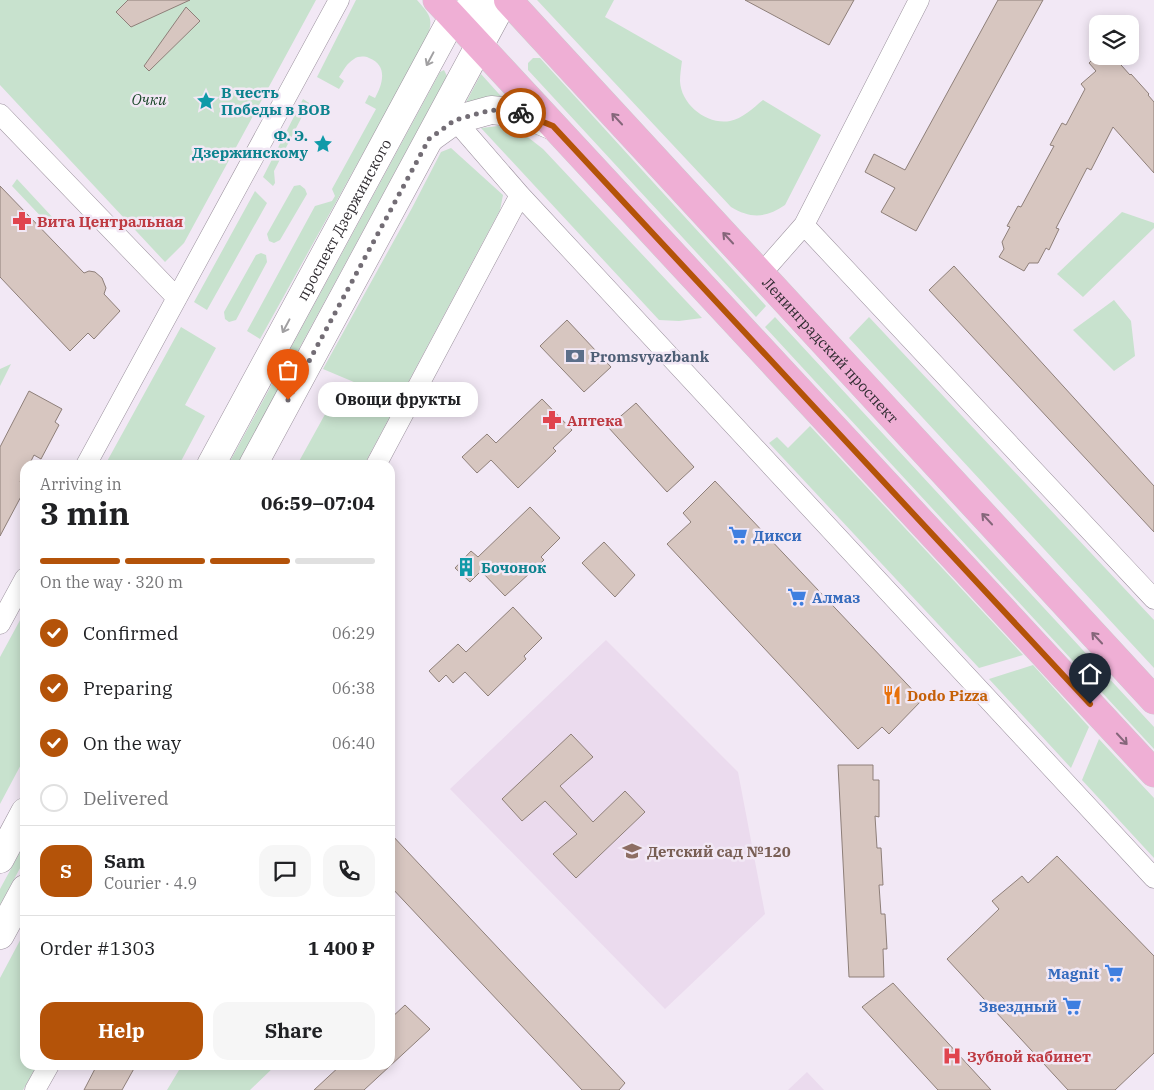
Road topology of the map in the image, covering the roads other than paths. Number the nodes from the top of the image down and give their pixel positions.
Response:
1 (339, 0) edge
2 (498, 0) edge
3 (504, 0) edge
4 (508, 0) edge
5 (920, 0) edge
6 (445, 8) edge
7 (480, 45) junction
8 (0, 114) edge
9 (455, 120) junction
10 (553, 126) junction
11 (429, 139) junction
12 (520, 195) junction
13 (804, 225) junction
14 (761, 274) junction
15 (177, 298) junction
16 (89, 460) edge
17 (214, 460) edge
18 (256, 460) edge
19 (379, 460) edge
20 (20, 587) edge
21 (1154, 599) edge
22 (0, 624) edge
23 (1154, 700) edge
24 (1154, 773) edge
25 (20, 821) edge
26 (0, 859) edge
27 (1154, 878) edge
28 (20, 898) edge
29 (0, 935) edge
30 (46, 1070) edge
31 (35, 1090) edge

1 - 15 street
2 - 6 main road
3 - 7 main road
14 -> 4 main road, Ленинградский проспект
5 - 13 street
6 - 7 main road
6 -> 17 main road, проспект Дзержинского
7 - 10 main road
7 - 11 main road
8 - 15 street
9 - 10 main road
9 - 11 main road
9 - 12 street
10 -> 24 main road
11 - 18 main road
12 - 19 street
12 - 27 street
13 - 14 street
13 - 21 street
23 -> 14 main road, Ленинградский проспект
15 - 16 street
20 - 22 street
25 - 26 main road
28 - 29 main road
30 - 31 street

